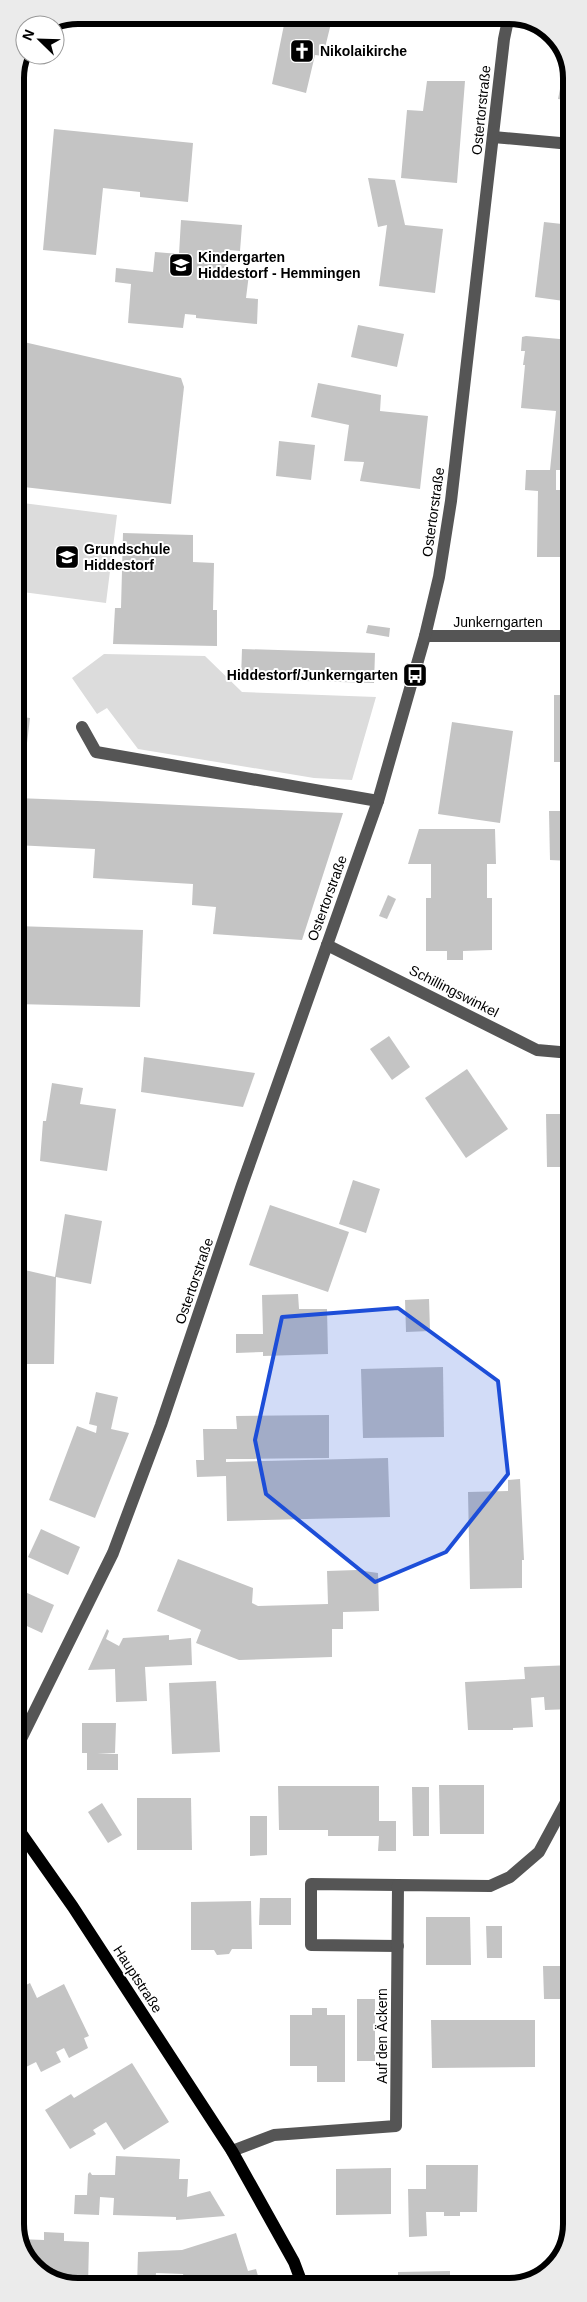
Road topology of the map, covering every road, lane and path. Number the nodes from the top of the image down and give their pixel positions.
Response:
1 (508, 24) edge
2 (494, 137) junction
3 (563, 143) edge
4 (425, 636) junction
5 (563, 636) edge
6 (82, 727) dead end
7 (378, 801) junction
8 (327, 944) junction
9 (563, 1052) edge
10 (24, 1733) edge
11 (563, 1808) edge
12 (24, 1838) edge
13 (398, 1885) junction
14 (398, 1946) junction
15 (232, 2151) junction
16 (300, 2278) edge

1 - 2 street, Ostertorstraße
2 - 3 street
2 - 4 street, Ostertorstraße
4 - 5 street, Junkerngarten
4 - 7 street, Ostertorstraße
6 - 7 street
7 - 8 street, Ostertorstraße
8 - 9 street, Schillingswinkel
8 - 10 street, Ostertorstraße
11 - 13 street
12 - 15 main road, Hauptstraße
13 - 14 street, Auf den Äckern
13 - 14 street
14 - 15 street, Auf den Äckern
15 - 16 main road, Hauptstraße

